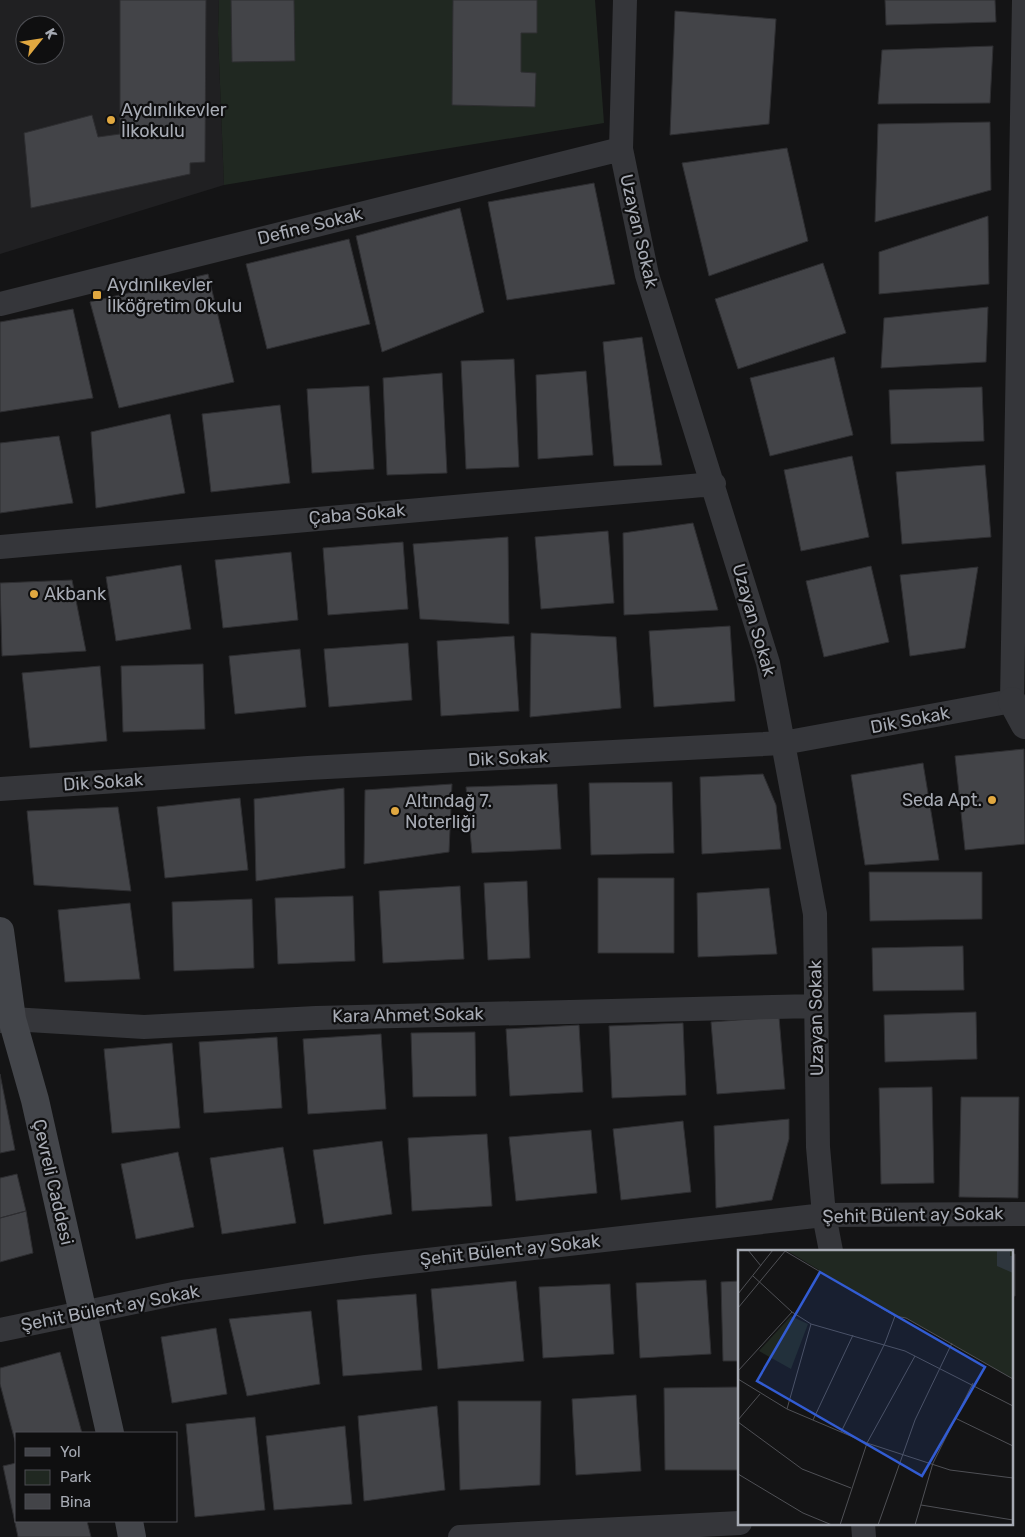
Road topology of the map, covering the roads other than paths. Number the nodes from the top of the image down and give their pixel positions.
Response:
1 (625, 0) edge
2 (1024, 0) edge
3 (621, 148) junction
4 (0, 304) edge
5 (714, 484) junction
6 (0, 547) edge
7 (1012, 700) junction
8 (1025, 725) edge
9 (783, 743) junction
10 (0, 789) edge
11 (0, 931) edge
12 (816, 1006) junction
13 (6, 1020) edge
14 (1025, 1214) edge
15 (824, 1215) junction
16 (831, 1250) edge
17 (83, 1312) junction
18 (0, 1330) edge
19 (110, 1432) edge
20 (129, 1522) edge
21 (738, 1523) edge
22 (863, 1524) edge
23 (544, 1535) edge
24 (132, 1537) edge
25 (460, 1537) edge
26 (864, 1537) edge

1 - 3 street, Uzayan Sokak
2 - 7 street
3 - 4 street, Define Sokak
3 - 5 street, Uzayan Sokak
5 - 6 street, Çaba Sokak
5 - 9 street, Uzayan Sokak
7 - 8 street
7 - 9 street, Dik Sokak
9 - 10 street, Dik Sokak
9 - 12 street, Uzayan Sokak
11 - 13 main road, Çevreli Caddesi
12 - 13 street, Kara Ahmet Sokak
12 - 15 street, Uzayan Sokak
13 - 17 main road, Çevreli Caddesi
14 - 15 street, Şehit Bülent ay Sokak
15 - 16 street, Uzayan Sokak
15 - 17 street, Şehit Bülent ay Sokak
17 - 18 street, Şehit Bülent ay Sokak
17 - 19 main road, Çevreli Caddesi
20 - 24 main road
21 - 23 street
22 - 26 street
23 - 25 street

